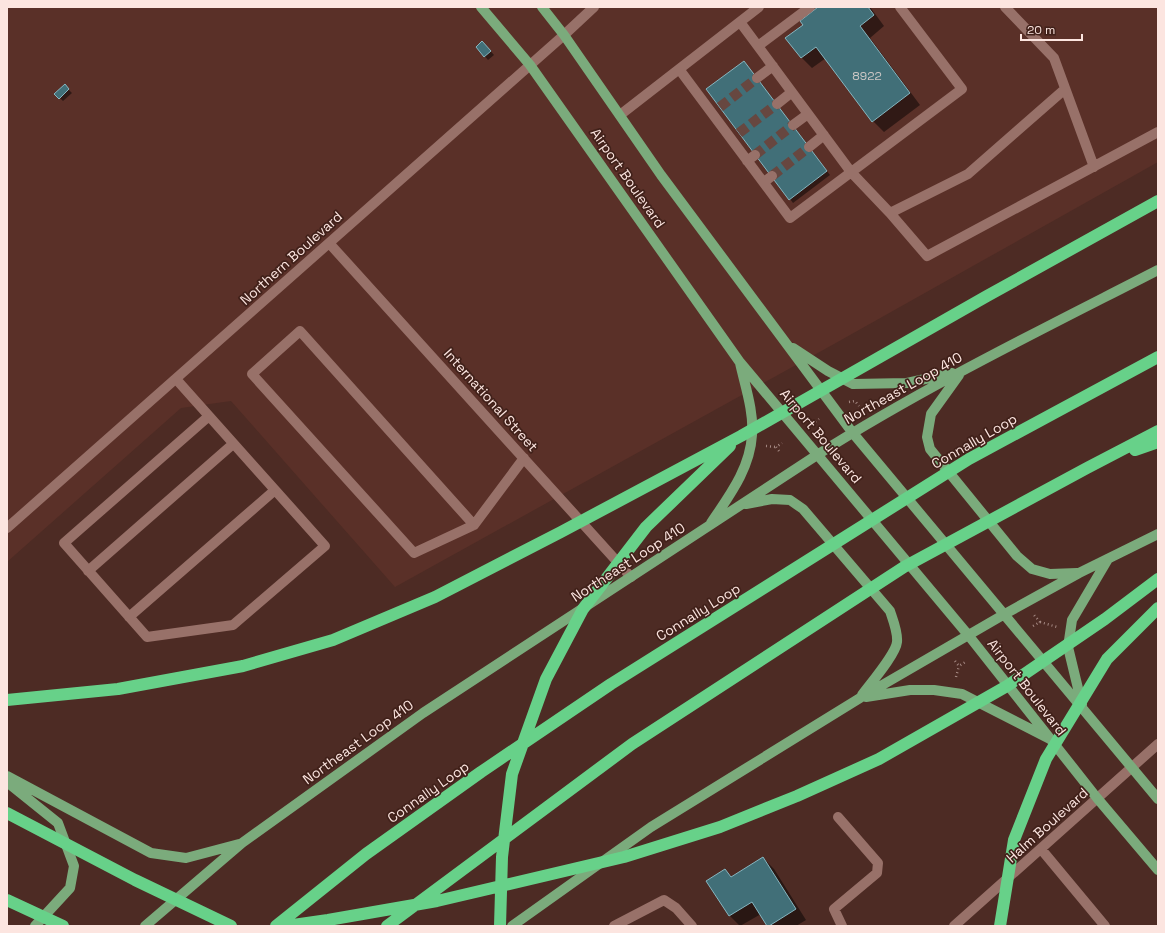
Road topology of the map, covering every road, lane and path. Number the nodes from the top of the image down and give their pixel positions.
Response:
1 (481, 7) edge
2 (542, 7) edge
3 (594, 7) edge
4 (759, 7) edge
5 (810, 7) edge
6 (900, 7) edge
7 (1005, 7) edge
8 (740, 22) junction
9 (564, 35) junction
10 (758, 46) junction
11 (530, 65) junction
12 (773, 66) junction
13 (679, 69) junction
14 (757, 78) tunnel mouth
15 (1066, 89) junction
16 (792, 92) junction
17 (777, 104) tunnel mouth
18 (808, 114) junction
19 (620, 115) junction
20 (792, 125) tunnel mouth
21 (1158, 132) edge
22 (824, 135) junction
23 (809, 147) tunnel mouth
24 (1094, 167) junction
25 (851, 172) junction
26 (1158, 202) edge
27 (890, 213) junction
28 (329, 243) junction
29 (1158, 270) edge
30 (787, 344) junction
31 (1158, 357) edge
32 (739, 361) junction
33 (962, 371) junction
34 (176, 379) junction
35 (848, 402) dead end
36 (859, 406) dead end
37 (209, 416) junction
38 (819, 419) dead end
39 (812, 424) dead end
40 (1158, 431) edge
41 (852, 432) junction
42 (741, 436) junction
43 (1158, 442) edge
44 (782, 443) dead end
45 (233, 444) junction
46 (761, 446) dead end
47 (776, 447) junction
48 (779, 451) dead end
49 (817, 454) junction
50 (524, 458) junction
51 (1087, 468) junction
52 (275, 490) junction
53 (742, 505) junction
54 (474, 524) junction
55 (708, 527) junction
56 (7, 528) edge
57 (1158, 534) edge
58 (1109, 559) junction
59 (88, 571) junction
60 (1079, 573) junction
61 (631, 577) junction
62 (1158, 579) edge
63 (1158, 608) edge
64 (1034, 614) dead end
65 (1004, 615) junction
66 (129, 617) junction
67 (1040, 622) junction
68 (1032, 627) dead end
69 (1059, 628) dead end
70 (969, 636) junction
71 (1002, 643) dead end
72 (996, 646) dead end
73 (955, 661) dead end
74 (967, 661) dead end
75 (959, 666) junction
76 (956, 677) dead end
77 (860, 698) junction
78 (7, 700) edge
79 (1082, 707) junction
80 (1052, 741) junction
81 (1158, 744) edge
82 (1132, 768) junction
83 (7, 776) edge
84 (7, 782) edge
85 (1097, 798) junction
86 (1158, 799) edge
87 (7, 813) edge
88 (838, 817) dead end
89 (242, 843) junction
90 (1041, 849) junction
91 (1158, 870) edge
92 (7, 900) edge
93 (35, 926) edge
94 (63, 926) edge
95 (145, 926) edge
96 (231, 926) edge
97 (276, 926) edge
98 (286, 926) edge
99 (387, 926) edge
100 (500, 926) edge
101 (512, 926) edge
102 (614, 926) edge
103 (692, 926) edge
104 (842, 926) edge
105 (954, 926) edge
106 (1000, 926) edge
107 (1105, 926) edge

1 - 11 main road, Airport Boulevard
2 - 9 main road, Airport Boulevard
3 - 9 street, Northern Boulevard
4 - 8 street
5 - 10 street
6 - 25 street
7 - 15 street
8 - 10 street
8 - 13 street
9 - 11 street, Northern Boulevard
9 - 19 main road, Airport Boulevard
10 - 12 street
11 - 28 street, Northern Boulevard
11 - 32 main road, Airport Boulevard
12 - 14 street
12 - 16 street
13 - 19 street
13 - 25 street
15 - 24 street
15 - 27 street
16 - 17 street
16 - 18 street
18 - 20 street
18 - 22 street
19 - 30 main road, Airport Boulevard
21 - 24 street
22 - 23 street
22 - 25 street
24 - 27 street
25 - 27 street
26 - 42 highway
28 - 34 street, Northern Boulevard
28 - 50 street, International Street
29 - 33 main road, Northeast Loop 410
30 - 33 main road
30 - 41 main road, Airport Boulevard
31 - 97 highway, Connally Loop
32 - 49 main road, Airport Boulevard
32 - 55 main road
33 - 41 main road, Northeast Loop 410
33 - 60 main road
34 - 37 street
34 - 56 street, Northern Boulevard
35 - 36 path
37 - 45 street
37 - 59 street
38 - 39 path
40 - 51 highway
41 - 49 main road, Northeast Loop 410
41 - 65 main road, Airport Boulevard
42 - 78 highway
42 - 100 highway
43 - 51 highway
44 - 47 path
45 - 52 street
45 - 59 street
46 - 47 path
47 - 48 path
49 - 53 main road, Northeast Loop 410
49 - 70 main road, Airport Boulevard
50 - 54 street
50 - 61 street, International Street
51 - 99 highway
52 - 66 street
52 - 66 street
53 - 55 main road, Northeast Loop 410
53 - 77 main road
54 - 54 street
55 - 61 main road, Northeast Loop 410
57 - 58 main road
58 - 60 main road
58 - 79 main road
59 - 66 street
60 - 65 main road
61 - 89 main road, Northeast Loop 410
62 - 98 highway
63 - 106 highway
64 - 67 path
65 - 70 main road
65 - 79 main road, Airport Boulevard
67 - 68 path
67 - 69 path
70 - 77 main road
70 - 80 main road, Airport Boulevard
71 - 72 path
73 - 75 path
74 - 75 path
75 - 76 path
77 - 80 main road
77 - 101 main road
79 - 82 main road, Airport Boulevard
80 - 85 main road, Airport Boulevard
81 - 82 street, Halm Boulevard
82 - 85 street, Halm Boulevard
82 - 86 main road, Airport Boulevard
83 - 89 main road
84 - 93 main road
85 - 90 street, Halm Boulevard
85 - 91 main road, Airport Boulevard
87 - 96 highway
88 - 104 street
89 - 95 main road, Northeast Loop 410
90 - 105 street, Halm Boulevard
90 - 107 street
92 - 94 highway
102 - 103 street

